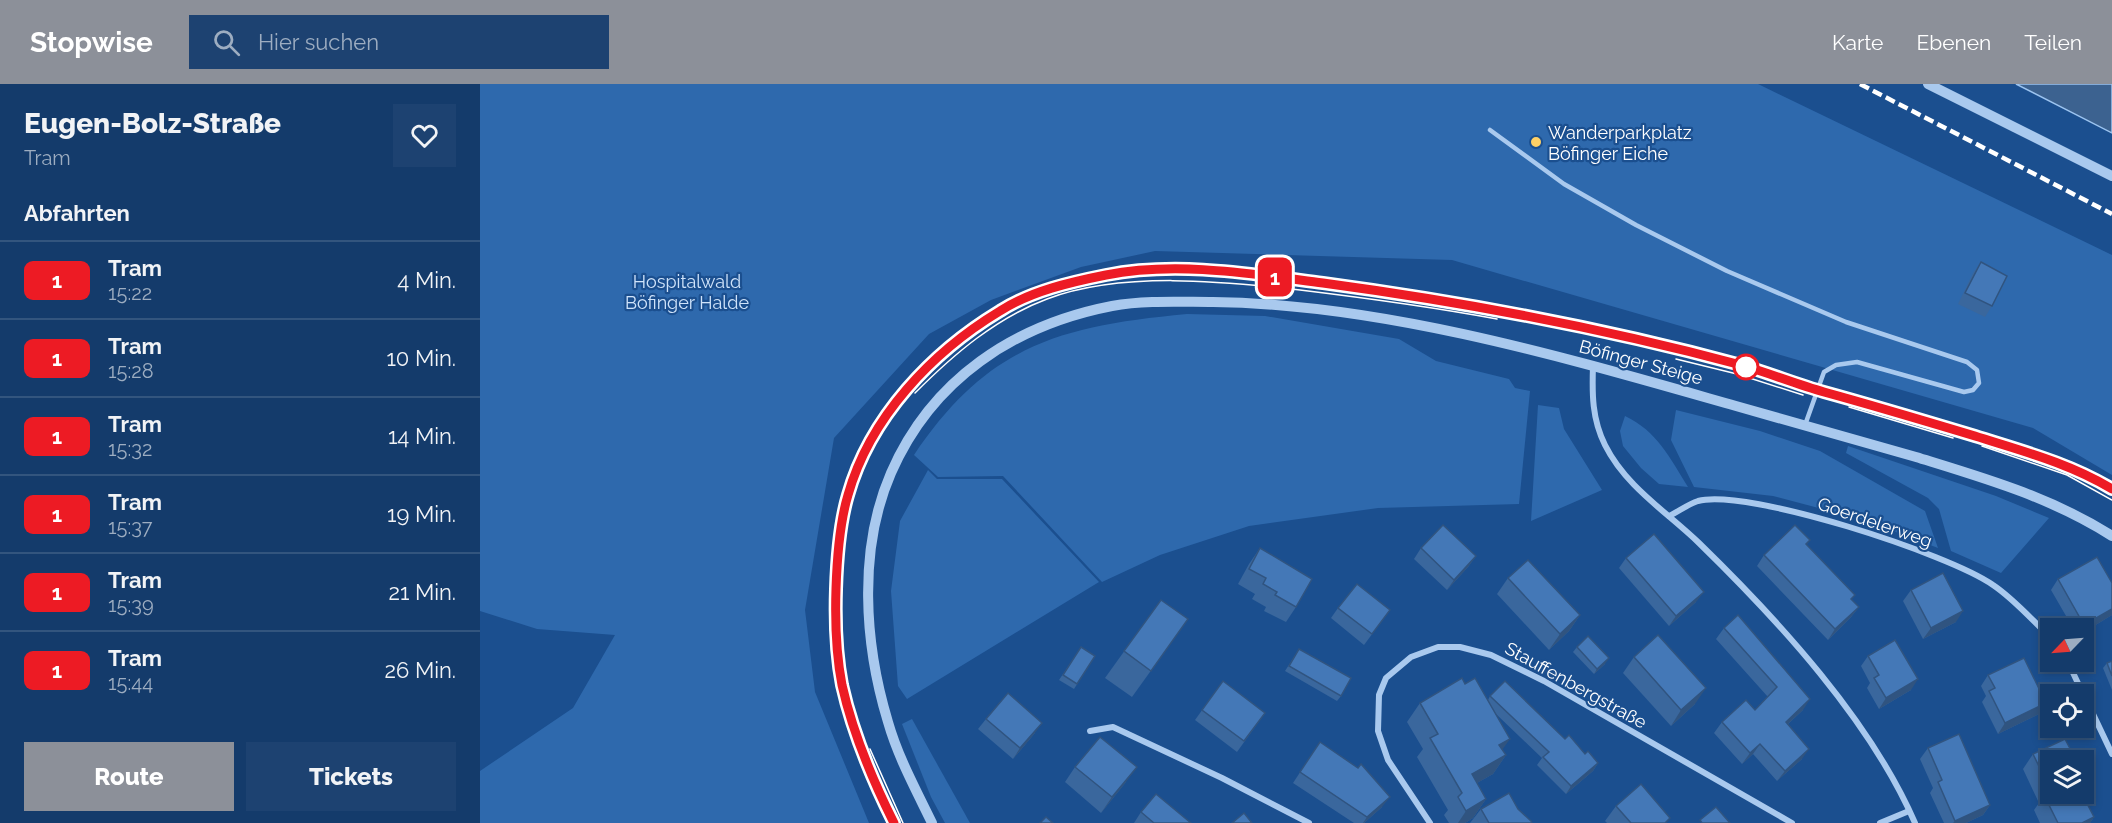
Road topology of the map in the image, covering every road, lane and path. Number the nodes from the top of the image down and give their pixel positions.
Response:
1 (1928, 84) edge
2 (1490, 130) dead end
3 (2112, 176) edge
4 (1593, 365) junction
5 (1806, 425) junction
6 (1670, 516) junction
7 (2112, 536) edge
8 (2040, 628) edge
9 (2094, 716) edge
10 (1090, 731) dead end
11 (2112, 754) edge
12 (1910, 811) junction
13 (1428, 822) edge
14 (932, 823) edge
15 (1309, 823) edge
16 (1792, 823) edge
17 (1880, 823) edge
18 (1915, 823) edge

1 - 3 street
2 - 5 lane
4 - 5 street, Böfinger Steige
4 - 6 street
4 - 14 street, Böfinger Steige
5 - 7 street, Böfinger Steige
6 - 8 street, Goerdelerweg
6 - 12 street
9 - 11 street
10 - 15 street
12 - 17 street
12 - 18 street
13 - 16 street, Stauffenbergstraße

